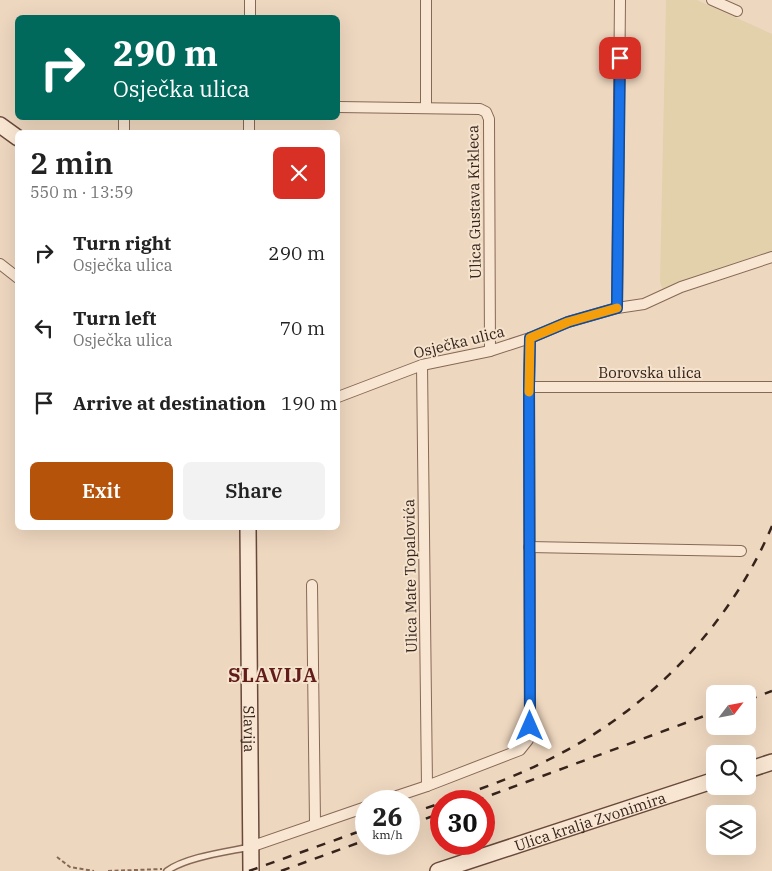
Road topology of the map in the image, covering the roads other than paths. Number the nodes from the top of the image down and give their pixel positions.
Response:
1 (250, 0) edge
2 (426, 0) edge
3 (620, 0) edge
4 (712, 0) edge
5 (737, 11) dead end
6 (250, 15) edge
7 (340, 107) edge
8 (426, 108) junction
9 (0, 125) edge
10 (15, 136) edge
11 (772, 257) edge
12 (0, 264) edge
13 (15, 276) edge
14 (617, 308) junction
15 (530, 338) junction
16 (490, 351) junction
17 (422, 366) junction
18 (529, 387) junction
19 (772, 387) edge
20 (340, 396) edge
21 (248, 530) edge
22 (530, 547) junction
23 (741, 551) dead end
24 (312, 585) dead end
25 (772, 762) edge
26 (756, 767) edge
27 (706, 783) edge
28 (428, 786) junction
29 (416, 790) edge
30 (355, 811) edge
31 (315, 824) junction
32 (250, 847) junction
33 (168, 870) edge
34 (251, 871) edge
35 (438, 871) edge

1 - 6 street
2 - 8 street
3 - 14 street
4 - 5 street
7 - 8 street, Ulica Gustava Krkleca
8 - 16 street, Ulica Gustava Krkleca
9 - 10 street
11 - 14 street, Osječka ulica
12 - 13 street
14 - 15 street, Osječka ulica
15 - 16 street, Osječka ulica
15 - 18 street
16 - 17 street, Osječka ulica
17 - 20 street, Osječka ulica
17 - 28 street, Ulica Mate Topalovića
18 - 19 street, Borovska ulica
18 - 22 street
21 - 32 street, Slavija
22 - 23 street
22 - 28 street
24 - 31 street
25 - 26 street
27 - 35 street, Ulica kralja Zvonimira
28 - 29 street
30 - 31 street
31 - 32 street
32 - 33 lane
32 - 34 street, Slavija

